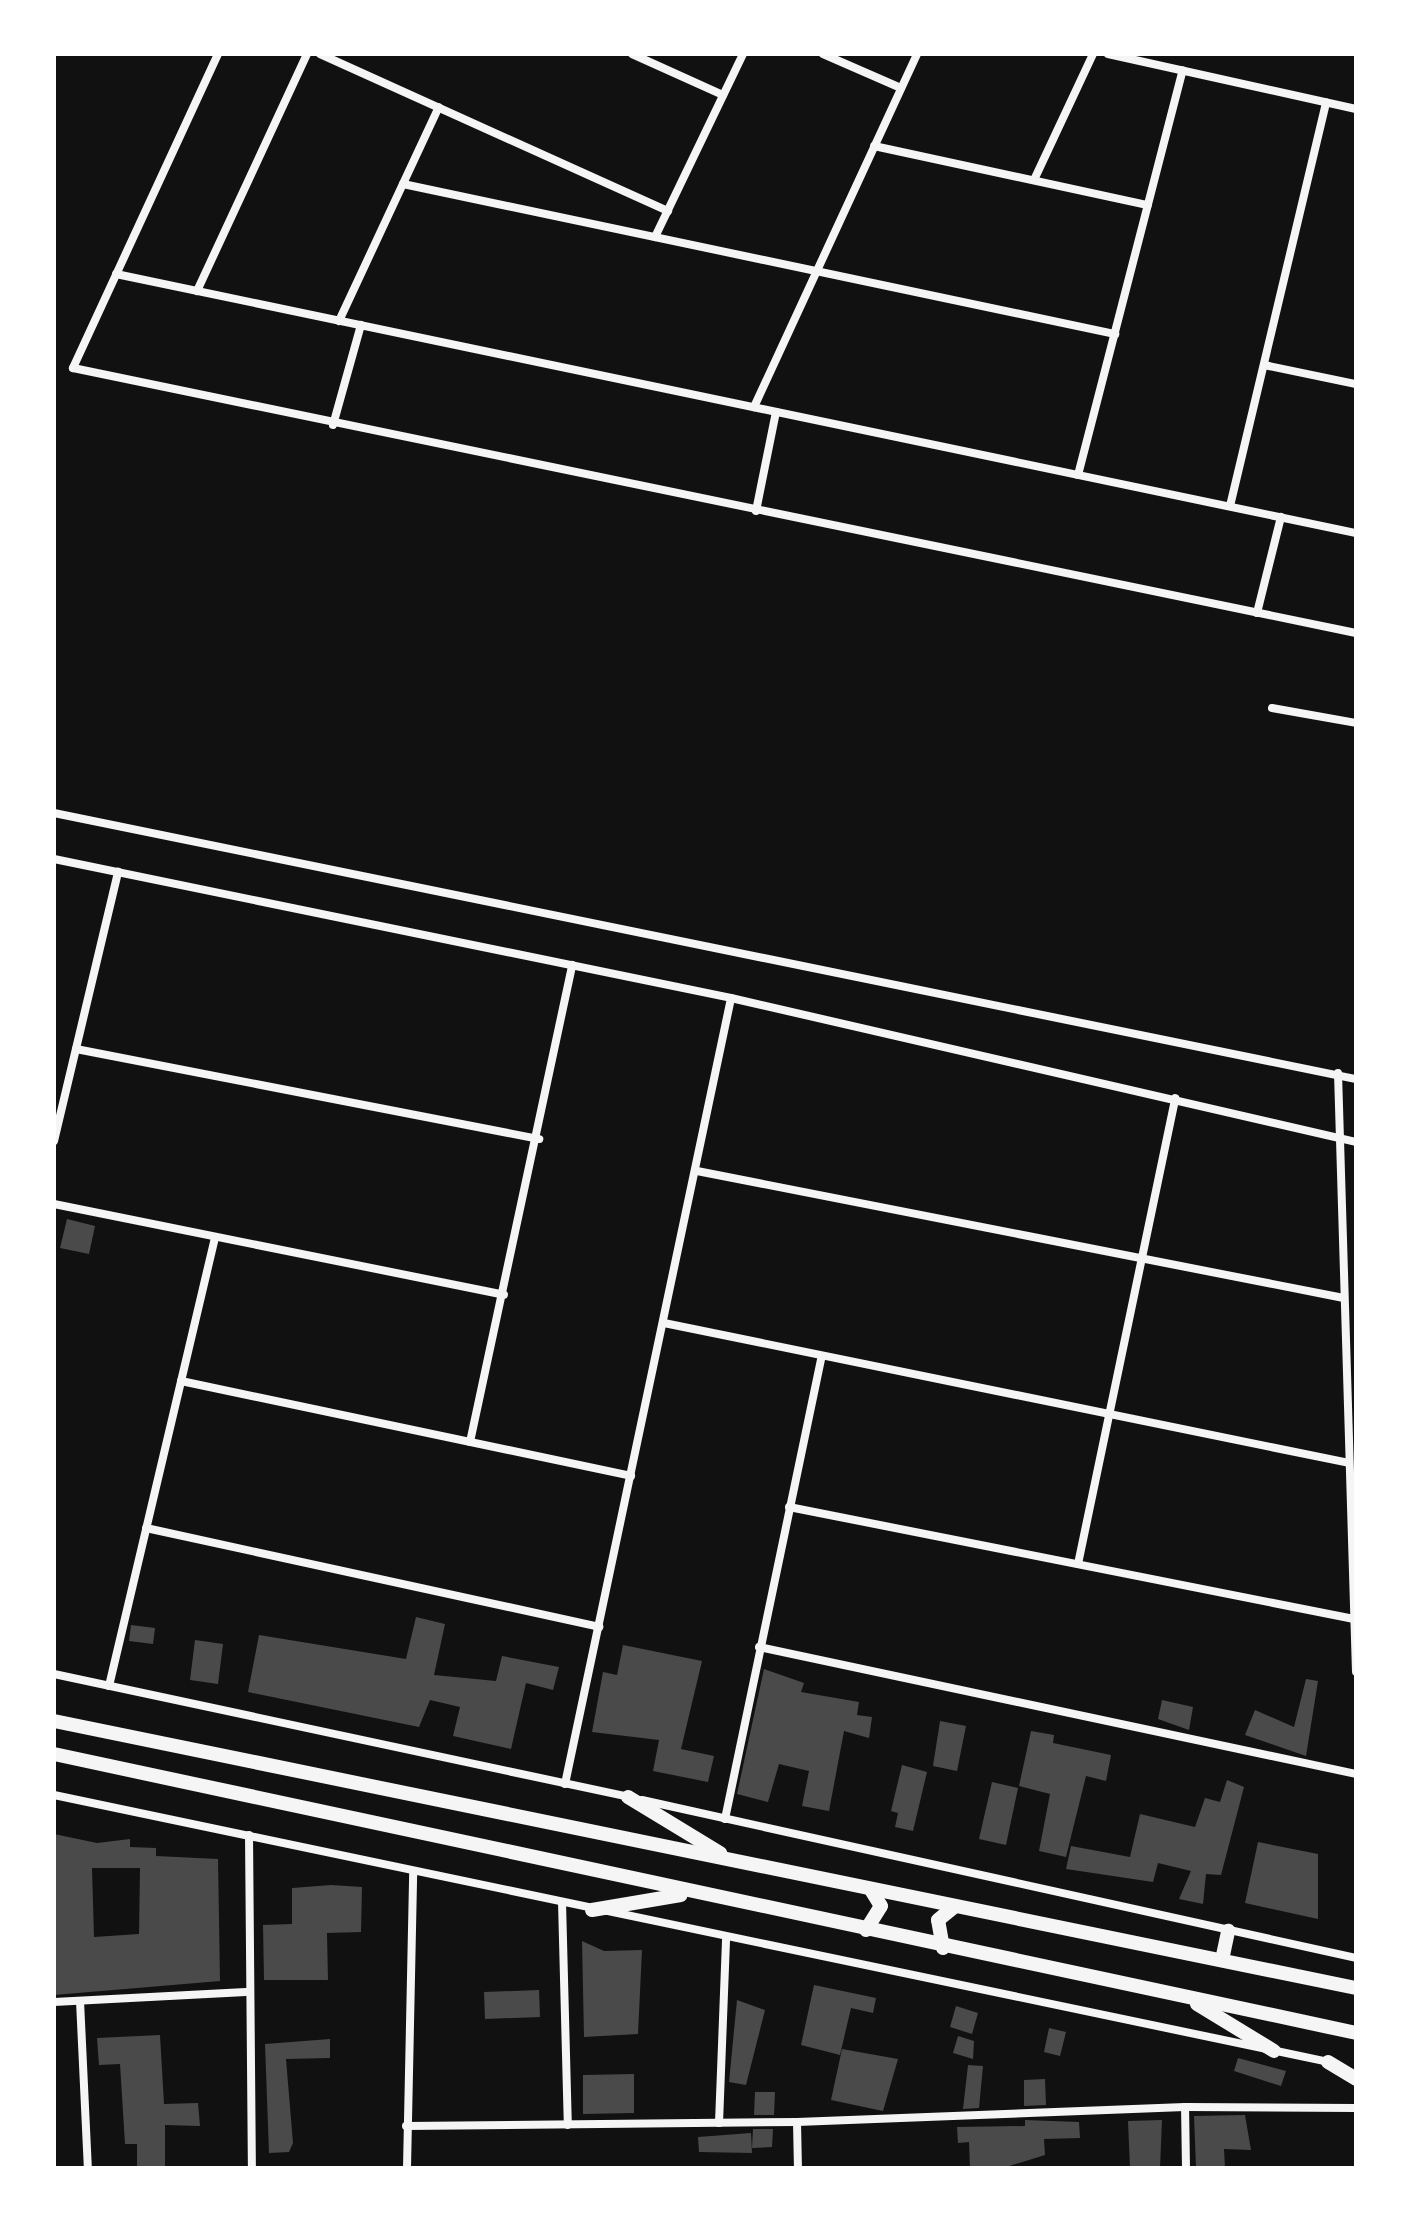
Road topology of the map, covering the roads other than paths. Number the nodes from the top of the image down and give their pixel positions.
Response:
1 (218, 54) edge
2 (307, 54) edge
3 (320, 54) edge
4 (632, 54) edge
5 (743, 54) edge
6 (823, 54) edge
7 (917, 54) edge
8 (1093, 54) edge
9 (1108, 54) edge
10 (1183, 70) junction
11 (901, 88) junction
12 (723, 95) junction
13 (1326, 102) junction
14 (439, 107) junction
15 (1356, 109) edge
16 (874, 146) junction
17 (1034, 180) junction
18 (403, 184) junction
19 (1148, 205) junction
20 (668, 211) junction
21 (655, 237) junction
22 (816, 271) junction
23 (116, 274) junction
24 (197, 291) junction
25 (339, 321) junction
26 (361, 325) junction
27 (1115, 334) junction
28 (1264, 365) junction
29 (1356, 384) edge
30 (754, 407) junction
31 (776, 412) junction
32 (333, 425) junction
33 (1078, 475) junction
34 (1230, 506) junction
35 (756, 511) junction
36 (1281, 517) junction
37 (1356, 533) edge
38 (1257, 613) junction
39 (1356, 633) edge
40 (1272, 708) dead end
41 (1356, 723) edge
42 (54, 813) edge
43 (54, 859) edge
44 (118, 872) junction
45 (572, 965) junction
46 (731, 998) junction
47 (76, 1049) junction
48 (1338, 1073) junction
49 (1356, 1079) edge
50 (1175, 1098) junction
51 (1338, 1138) junction
52 (539, 1139) junction
53 (54, 1141) edge
54 (1356, 1142) edge
55 (697, 1171) junction
56 (54, 1204) edge
57 (215, 1237) junction
58 (1141, 1258) junction
59 (504, 1295) junction
60 (1344, 1298) junction
61 (664, 1323) junction
62 (822, 1356) junction
63 (181, 1381) junction
64 (1109, 1414) junction
65 (470, 1442) junction
66 (1349, 1463) junction
67 (631, 1476) junction
68 (789, 1507) junction
69 (146, 1528) junction
70 (1078, 1564) junction
71 (1354, 1619) edge
72 (599, 1627) junction
73 (759, 1647) junction
74 (1356, 1672) edge
75 (54, 1674) edge
76 (109, 1686) junction
77 (54, 1721) edge
78 (54, 1754) edge
79 (1356, 1774) edge
80 (565, 1784) junction
81 (54, 1795) edge
82 (628, 1797) junction
83 (725, 1819) junction
84 (249, 1835) junction
85 (751, 1864) junction
86 (413, 1874) junction
87 (871, 1890) junction
88 (694, 1894) junction
89 (562, 1902) junction
90 (954, 1907) junction
91 (592, 1910) junction
92 (866, 1930) junction
93 (1228, 1931) junction
94 (726, 1939) junction
95 (943, 1948) junction
96 (1356, 1958) edge
97 (1222, 1960) junction
98 (1356, 1988) edge
99 (246, 1992) junction
100 (1174, 1995) junction
101 (80, 2001) junction
102 (54, 2002) edge
103 (1356, 2033) edge
104 (1274, 2051) junction
105 (1328, 2062) junction
106 (1356, 2068) edge
107 (1356, 2079) edge
108 (1185, 2107) junction
109 (1356, 2108) edge
110 (797, 2122) junction
111 (719, 2123) junction
112 (568, 2125) junction
113 (406, 2126) junction
114 (88, 2168) edge
115 (252, 2168) edge
116 (407, 2168) edge
117 (798, 2168) edge
118 (1186, 2168) edge

1 - 23 street
2 - 24 street
3 - 14 street
4 - 12 street
5 - 12 street
6 - 11 street
7 - 11 street
8 - 17 street
9 - 10 street
10 - 13 street
10 - 19 street
11 - 16 street
12 - 20 street
13 - 15 street
13 - 28 street
14 - 18 street
14 - 20 street
16 - 17 street
16 - 22 street
17 - 19 street
18 - 21 street
18 - 25 street
19 - 27 street
20 - 21 street
21 - 22 street
22 - 27 street
22 - 30 street
23 - 24 street
23 - 32 street
24 - 25 street
25 - 26 street
26 - 30 street
26 - 32 street
27 - 33 street
28 - 29 street
28 - 34 street
30 - 31 street
31 - 33 street
31 - 35 street
32 - 35 street
33 - 34 street
34 - 36 street
35 - 38 street
36 - 37 street
36 - 38 street
38 - 39 street
40 - 41 street
42 - 48 street
43 - 44 street
44 - 45 street
44 - 47 street
45 - 46 street
45 - 52 street
46 - 50 street
46 - 55 street
47 - 52 street
47 - 53 street
48 - 49 street
48 - 51 street
50 - 51 street
50 - 58 street
51 - 54 street
51 - 60 street
52 - 59 street
55 - 58 street
55 - 61 street
56 - 57 street
57 - 59 street
57 - 63 street
58 - 60 street
58 - 64 street
59 - 65 street
60 - 66 street
61 - 62 street
61 - 67 street
62 - 64 street
62 - 68 street
63 - 65 street
63 - 69 street
64 - 66 street
64 - 70 street
65 - 67 street
66 - 71 street
67 - 72 street
68 - 70 street
68 - 73 street
69 - 72 street
69 - 76 street
70 - 71 street
71 - 74 street
72 - 80 street
73 - 79 street
73 - 83 street
75 - 76 street
76 - 80 street
77 - 85 main road
78 - 88 main road
80 - 82 street
81 - 84 street
82 - 83 street
82 - 85 main road
83 - 93 street
84 - 86 street
84 - 99 street
85 - 87 main road
86 - 89 street
86 - 113 street
87 - 90 main road
87 - 92 main road
88 - 91 main road
88 - 92 main road
89 - 91 street
89 - 112 street
90 - 95 main road
90 - 97 main road
91 - 94 street
92 - 95 main road
93 - 96 street
93 - 97 main road
94 - 104 street
94 - 111 street
95 - 100 main road
97 - 98 main road
99 - 101 street
99 - 115 street
100 - 103 main road
100 - 104 main road
101 - 102 street
101 - 114 street
104 - 105 street
105 - 106 street
105 - 107 main road
108 - 109 street
108 - 110 street
108 - 118 street
110 - 111 street
110 - 117 street
111 - 112 street
112 - 113 street
113 - 116 street

